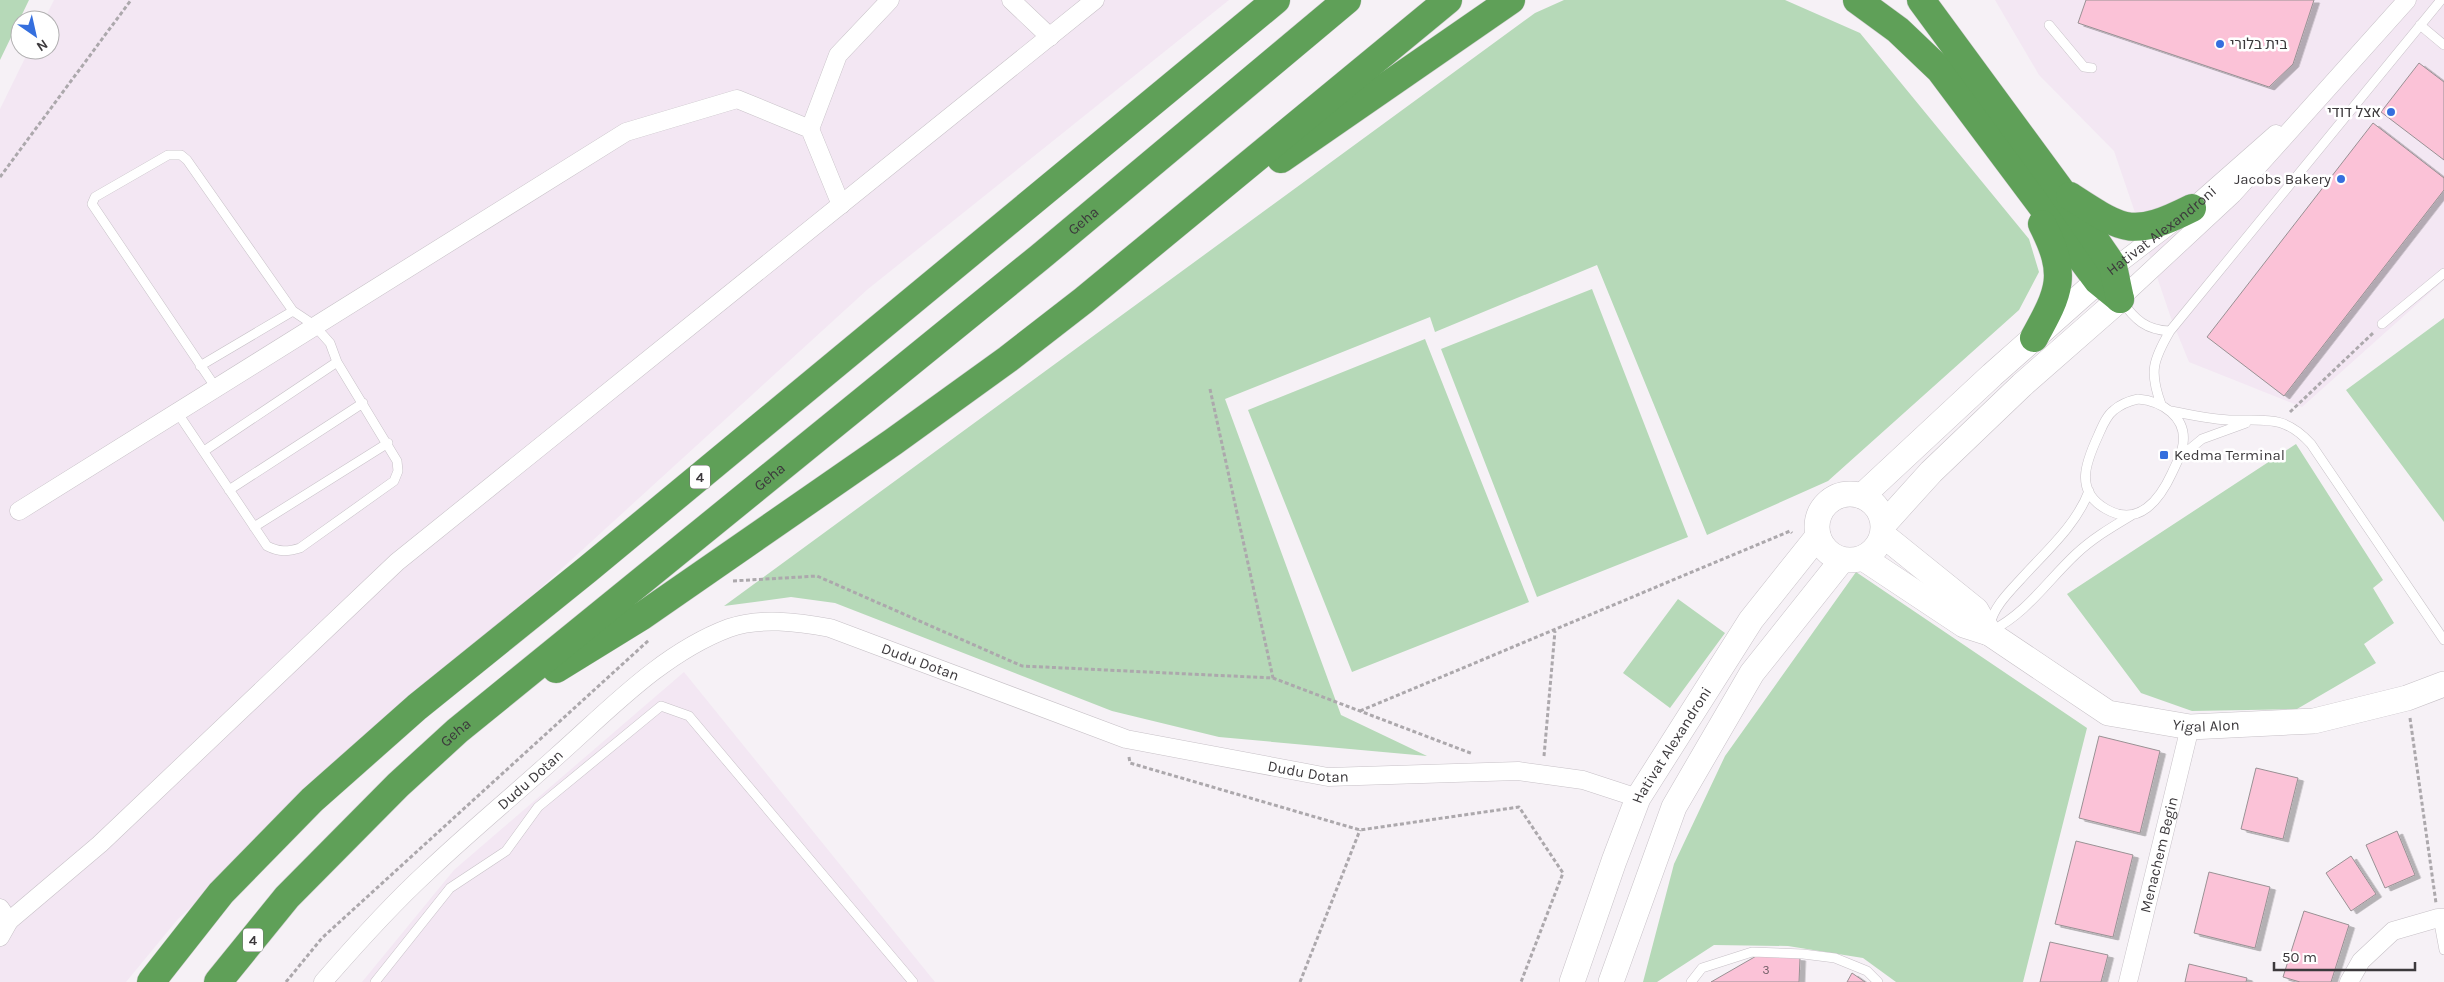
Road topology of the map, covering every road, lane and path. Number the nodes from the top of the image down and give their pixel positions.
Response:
1 (131, 0) edge
2 (890, 0) edge
3 (1011, 0) edge
4 (1095, 0) edge
5 (1276, 0) edge
6 (1347, 0) edge
7 (1448, 0) edge
8 (1511, 0) edge
9 (1858, 0) edge
10 (1921, 0) edge
11 (2407, 0) edge
12 (2440, 0) edge
13 (2049, 25) dead end
14 (2420, 26) junction
15 (1050, 37) junction
16 (2444, 45) edge
17 (2092, 68) dead end
18 (2342, 75) junction
19 (810, 130) junction
20 (2016, 171) junction
21 (0, 177) edge
22 (2062, 192) junction
23 (841, 206) junction
24 (2192, 208) junction
25 (2444, 273) edge
26 (2106, 274) junction
27 (2120, 299) junction
28 (1084, 300) junction
29 (293, 311) junction
30 (2382, 324) joint
31 (314, 325) junction
32 (2170, 332) junction
33 (2034, 338) junction
34 (337, 362) junction
35 (200, 366) junction
36 (216, 388) junction
37 (1210, 389) dead end
38 (363, 403) junction
39 (2161, 404) junction
40 (2171, 411) junction
41 (177, 412) junction
42 (2263, 419) junction
43 (2280, 421) junction
44 (388, 443) junction
45 (204, 452) junction
46 (2179, 458) junction
47 (229, 490) junction
48 (2089, 491) junction
49 (1862, 496) junction
50 (19, 511) dead end
51 (2134, 514) junction
52 (254, 527) junction
53 (1883, 530) junction
54 (1790, 531) dead end
55 (1818, 536) junction
56 (1852, 559) junction
57 (817, 576) dead end
58 (1554, 630) junction
59 (1989, 633) junction
60 (2444, 640) edge
61 (1273, 678) junction
62 (2444, 684) edge
63 (2407, 698) junction
64 (1360, 711) junction
65 (2190, 727) junction
66 (457, 731) junction
67 (1126, 739) junction
68 (1481, 757) dead end
69 (1542, 774) junction
70 (1638, 798) junction
71 (1360, 830) junction
72 (5, 914) edge
73 (2441, 918) edge
74 (0, 937) edge
75 (2444, 950) edge
76 (150, 982) edge
77 (218, 982) edge
78 (323, 982) edge
79 (375, 982) edge
80 (912, 982) edge
81 (1300, 982) edge
82 (1521, 982) edge
83 (1572, 982) edge
84 (1611, 982) edge
85 (1691, 982) edge
86 (1878, 982) edge
87 (2128, 982) edge
88 (2349, 982) edge

1 - 21 path
2 - 19 street
3 - 15 street
4 - 15 street
5 - 76 highway, 4
6 - 66 highway, Geha / 4
7 - 28 highway
8 - 28 highway
9 - 20 highway
10 - 22 highway
11 - 18 street
12 - 14 lane
13 - 17 lane
14 - 16 lane
14 - 32 lane
15 - 23 street
18 - 24 street, Hativat Alexandroni
18 - 27 street, Hativat Alexandroni
19 - 23 street
19 - 31 street
20 - 26 highway
20 - 33 highway
22 - 24 highway
22 - 26 highway
23 - 72 street
24 - 26 street, Hativat Alexandroni
25 - 30 lane
26 - 27 highway
26 - 33 street, Hativat Alexandroni
27 - 32 lane
27 - 53 street, Hativat Alexandroni
28 - 66 highway
29 - 31 lane
29 - 35 lane
29 - 35 lane
30 - 43 path
31 - 34 lane
31 - 36 street
32 - 39 lane
33 - 49 street, Hativat Alexandroni
34 - 38 lane
34 - 45 lane
35 - 36 lane
36 - 41 street
37 - 61 path
38 - 44 lane
38 - 47 lane
39 - 40 lane
39 - 48 lane
40 - 42 lane
40 - 46 lane
41 - 45 lane
41 - 50 street
42 - 43 lane
42 - 46 lane
43 - 60 lane
44 - 52 lane
44 - 52 lane
45 - 47 lane
46 - 51 lane
47 - 52 lane
48 - 51 lane
48 - 59 lane
49 - 53 street
49 - 55 street
51 - 59 lane
53 - 56 street
53 - 59 street, Yigal Alon
54 - 58 path
55 - 56 street
55 - 70 street, Hativat Alexandroni
56 - 59 street, Yigal Alon
56 - 84 street, Hativat Alexandroni
57 - 61 path
58 - 64 path
58 - 69 path
59 - 65 street, Yigal Alon
61 - 64 path
62 - 63 street, Yigal Alon
63 - 65 street, Yigal Alon
63 - 73 path
64 - 68 path
65 - 87 street, Menachem Begin
66 - 77 highway, Geha / 4
67 - 69 street, Dudu Dotan
67 - 71 path
67 - 78 street, Dudu Dotan
69 - 70 street, Dudu Dotan
70 - 83 street, Hativat Alexandroni
71 - 81 path
71 - 82 path
72 - 74 street
73 - 75 lane
73 - 88 street
79 - 80 lane
85 - 86 lane

